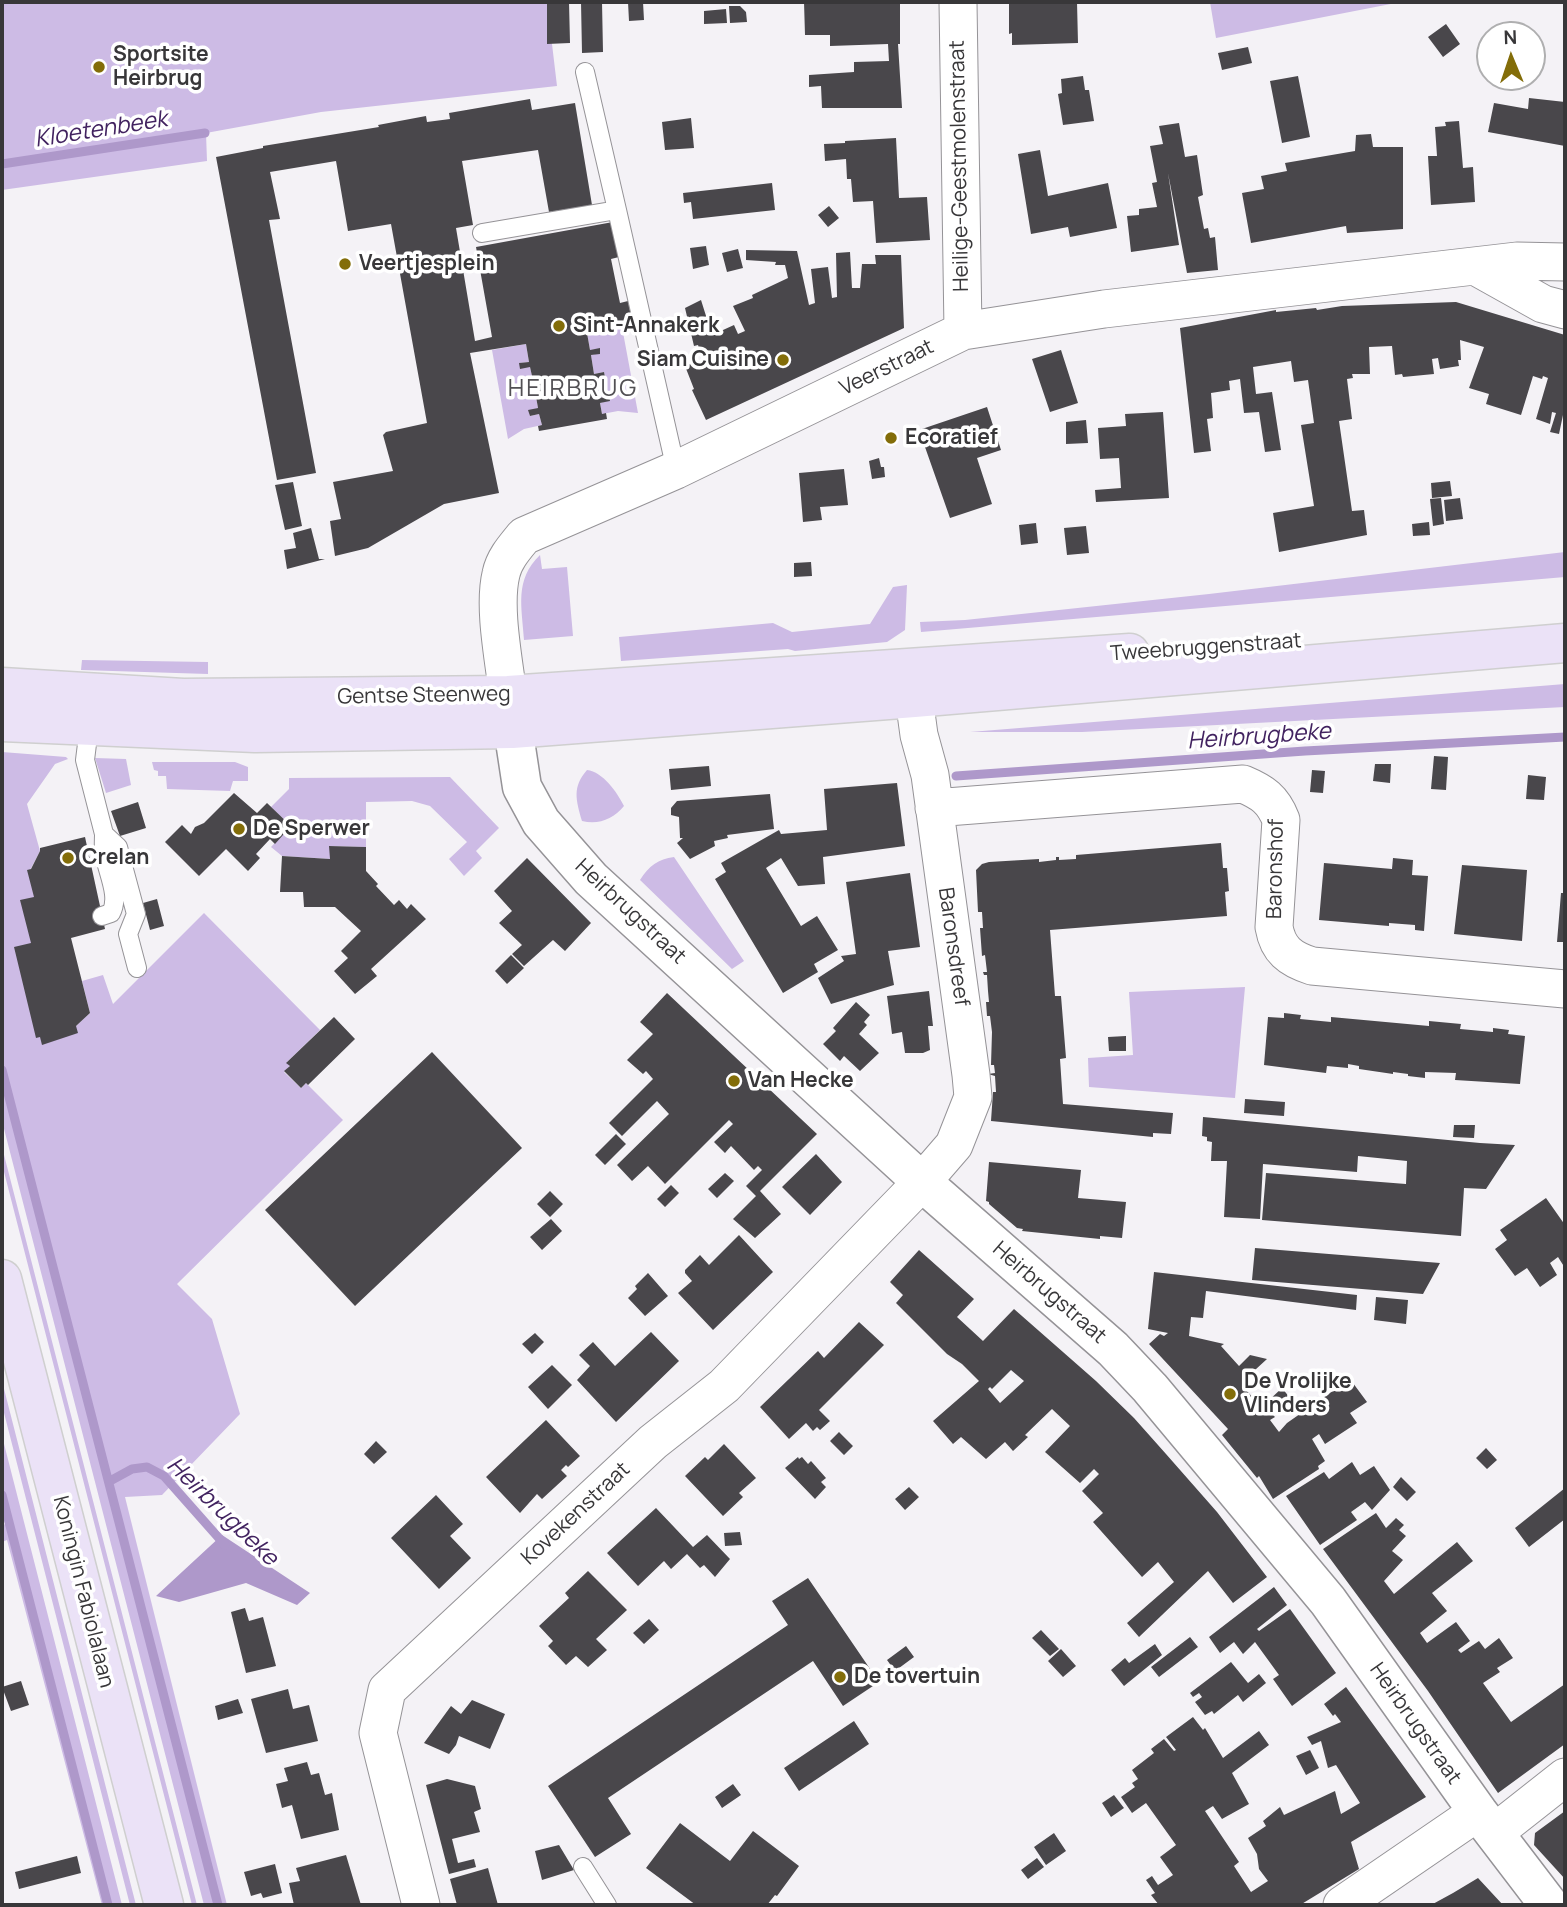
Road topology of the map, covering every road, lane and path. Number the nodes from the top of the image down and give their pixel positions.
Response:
1 (958, 2) edge
2 (584, 72) dead end
3 (617, 210) junction
4 (482, 233) dead end
5 (1565, 262) edge
6 (1475, 266) junction
7 (1565, 310) edge
8 (963, 331) junction
9 (676, 470) junction
10 (1565, 621) edge
11 (1565, 643) edge
12 (846, 674) joint
13 (2, 687) edge
14 (914, 698) junction
15 (510, 712) junction
16 (2, 722) edge
17 (89, 728) junction
18 (934, 808) junction
19 (104, 834) junction
20 (102, 916) dead end
21 (137, 968) dead end
22 (1565, 989) edge
23 (922, 1182) junction
24 (2, 1279) edge
25 (1565, 1777) edge
26 (1486, 1822) junction
27 (583, 1867) dead end
28 (163, 1905) edge
29 (421, 1905) edge
30 (607, 1905) edge
31 (1342, 1905) edge
32 (1549, 1905) edge

1 - 8 street, Heilige-Geestmolenstraat
2 - 3 lane
3 - 4 lane
3 - 9 lane
5 - 6 street, Veerstraat
6 - 7 street
6 - 8 street, Veerstraat
8 - 9 street, Veerstraat
9 - 15 street, Veerstraat
10 - 12 main road, Tweebruggenstraat
11 - 14 main road, Tweebruggenstraat
12 - 15 main road, Gentse Steenweg
13 - 15 main road, Gentse Steenweg
14 - 15 main road, Gentse Steenweg
14 - 18 street, Baronsdreef
15 - 17 main road, Gentse Steenweg
15 - 23 street, Heirbrugstraat
16 - 17 main road
17 - 19 lane
18 - 22 street, Baronshof
18 - 23 street, Baronsdreef
19 - 20 lane
19 - 21 lane
23 - 26 street, Heirbrugstraat
23 - 29 street, Kovekenstraat
24 - 28 main road, Koningin Fabiolalaan
25 - 26 street
26 - 31 street
26 - 32 street, Heirbrugstraat
27 - 30 lane

